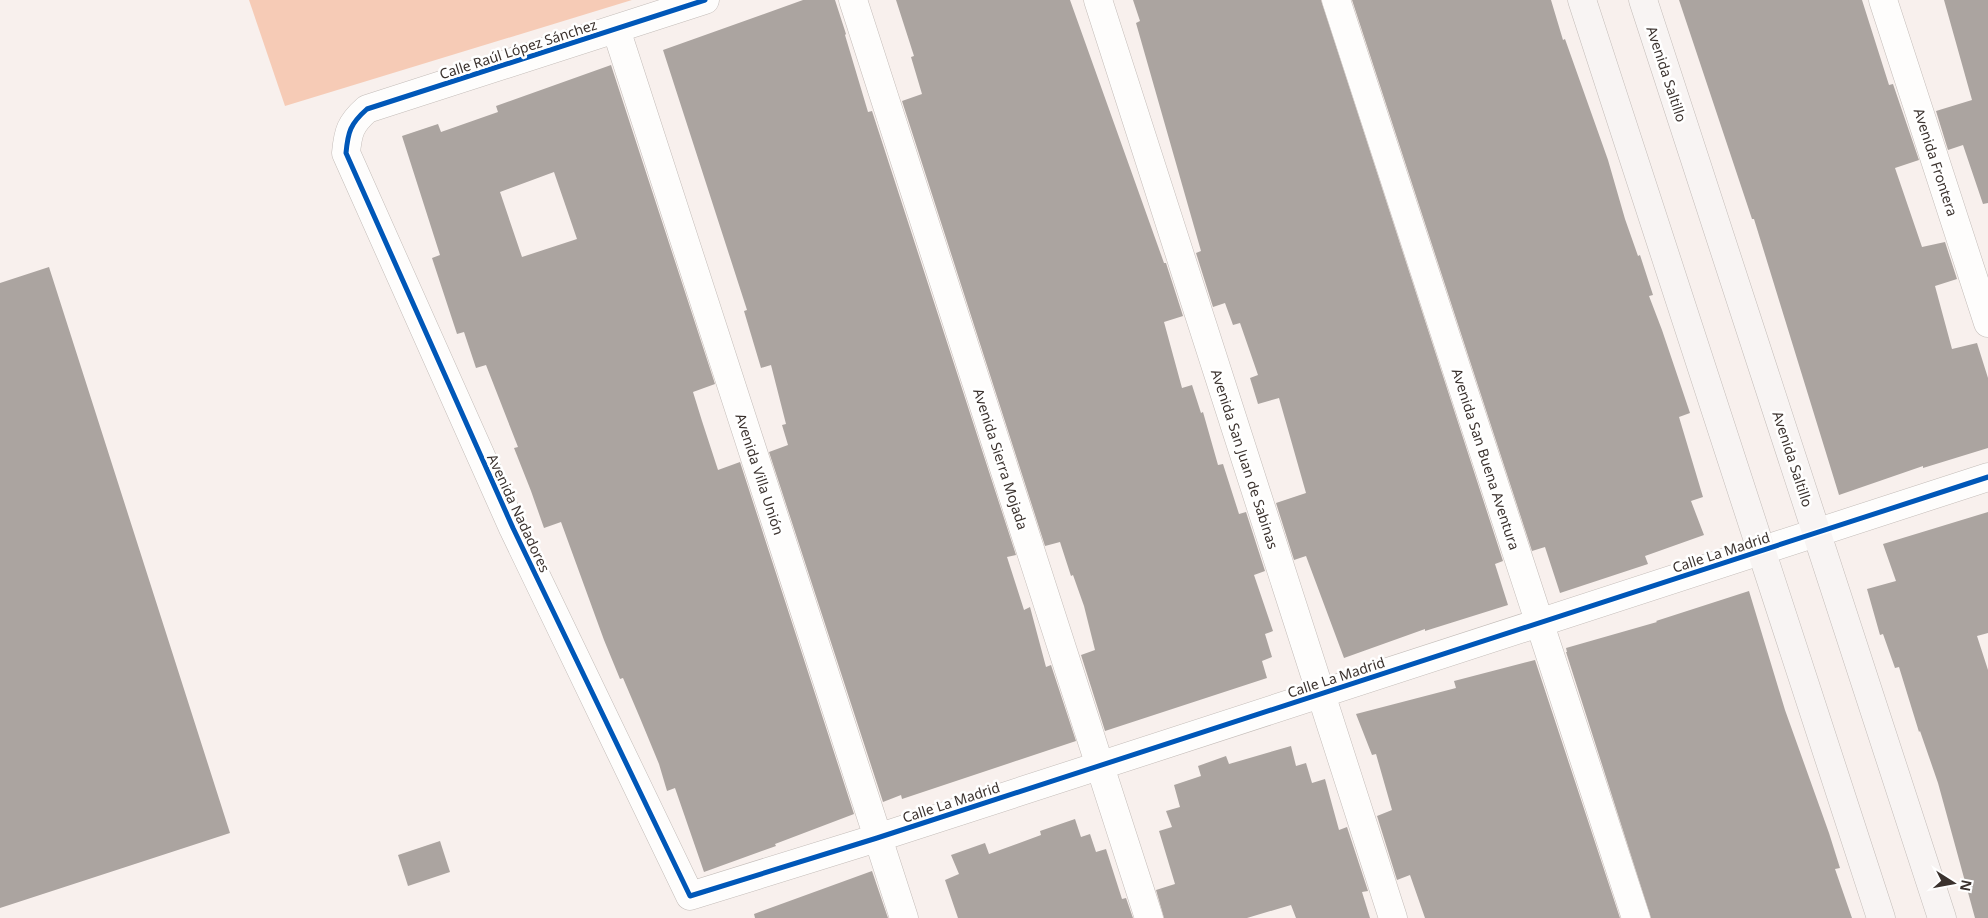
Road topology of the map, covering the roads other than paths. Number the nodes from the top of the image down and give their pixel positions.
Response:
1 (705, 0) edge
2 (853, 0) edge
3 (1098, 0) edge
4 (1336, 0) edge
5 (1582, 0) edge
6 (1643, 0) edge
7 (1883, 0) edge
8 (616, 29) junction
9 (348, 133) joint
10 (1988, 324) edge
11 (1988, 477) edge
12 (1817, 533) junction
13 (1762, 551) junction
14 (1540, 623) junction
15 (1321, 694) junction
16 (1100, 766) junction
17 (877, 838) junction
18 (690, 896) joint
19 (904, 918) edge
20 (1149, 918) edge
21 (1393, 918) edge
22 (1636, 918) edge
23 (1881, 918) edge
24 (1942, 918) edge

1 - 8 street, Calle Raúl López Sánchez
2 - 16 street, Avenida Sierra Mojada
3 - 15 street, Avenida San Juan de Sabinas
4 - 14 street, Avenida San Buena Aventura
5 - 13 street
6 - 12 street, Avenida Saltillo
7 - 10 street, Avenida Frontera
8 - 9 street, Calle Raúl López Sánchez
8 - 17 street, Avenida Villa Unión
9 - 18 street, Avenida Nadadores
11 - 12 street, Calle La Madrid
12 - 13 street, Calle La Madrid
12 - 24 street, Avenida Saltillo
13 - 14 street, Calle La Madrid
13 - 23 street
14 - 15 street, Calle La Madrid
14 - 22 street, Avenida San Buena Aventura
15 - 16 street, Calle La Madrid
15 - 21 street, Avenida San Juan de Sabinas
16 - 17 street, Calle La Madrid
16 - 20 street, Avenida Sierra Mojada
17 - 18 street, Calle La Madrid
17 - 19 street, Avenida Villa Unión

